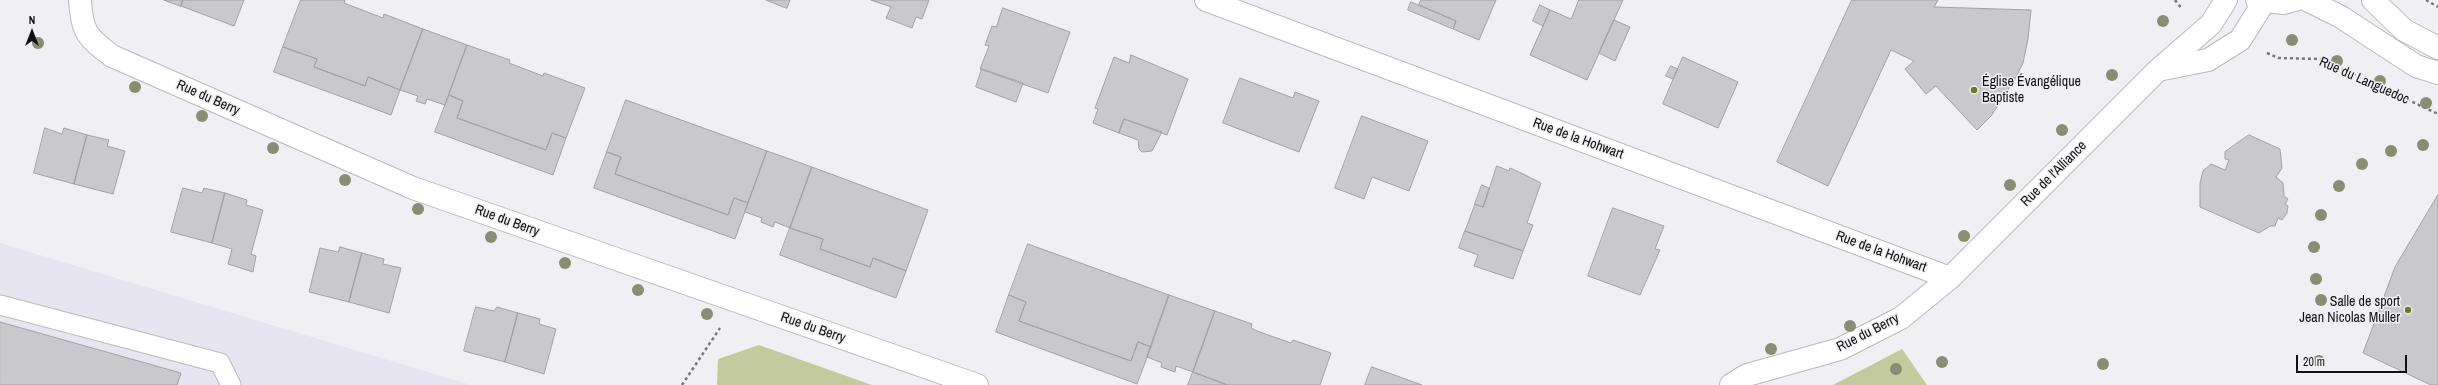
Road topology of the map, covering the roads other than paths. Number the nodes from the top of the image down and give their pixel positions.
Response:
1 (80, 0) edge
2 (1206, 0) edge
3 (2226, 0) edge
4 (2296, 0) edge
5 (2307, 0) edge
6 (2373, 0) edge
7 (2261, 1) edge
8 (2438, 48) edge
9 (2158, 70) junction
10 (2438, 73) edge
11 (1950, 278) junction
12 (0, 304) edge
13 (231, 385) edge
14 (977, 385) edge
15 (1731, 385) edge

1 - 14 street, Rue du Berry
2 - 11 street, Rue de la Hohwart
3 - 9 street, Rue de l'Alliance
4 - 7 street
5 - 10 street
6 - 8 street
7 - 9 street
9 - 11 street, Rue de l'Alliance
11 - 15 street, Rue du Berry
12 - 13 lane

